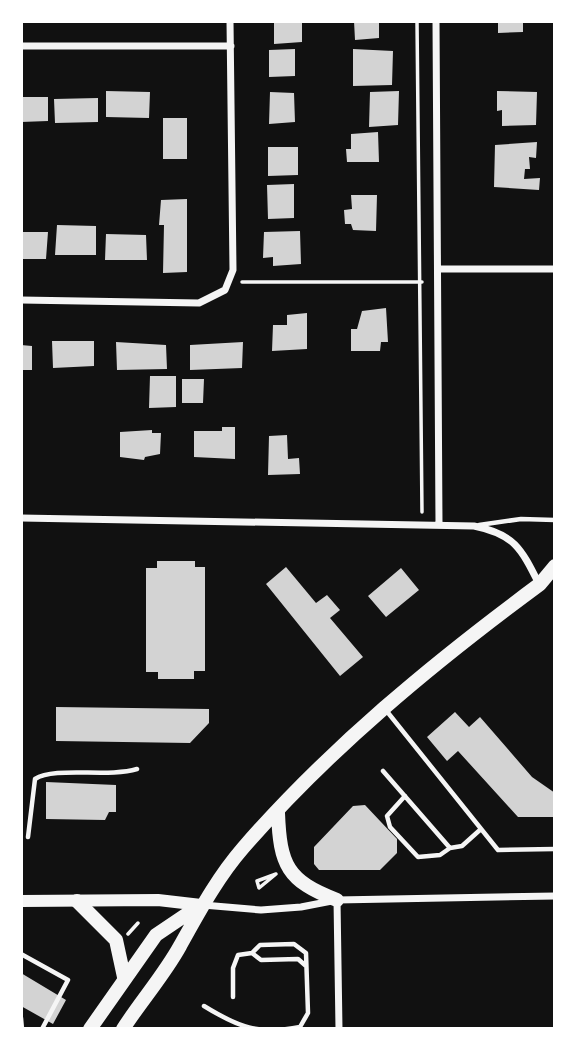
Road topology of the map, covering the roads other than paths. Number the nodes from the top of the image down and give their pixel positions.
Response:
1 (230, 21) edge
2 (436, 21) edge
3 (21, 46) edge
4 (231, 47) junction
5 (438, 269) junction
6 (555, 269) edge
7 (21, 300) edge
8 (21, 518) edge
9 (555, 520) edge
10 (439, 524) junction
11 (474, 526) junction
12 (555, 566) edge
13 (555, 580) edge
14 (540, 584) junction
15 (385, 709) junction
16 (137, 769) dead end
17 (383, 771) dead end
18 (405, 796) junction
19 (278, 813) junction
20 (481, 829) junction
21 (28, 837) dead end
22 (450, 848) junction
23 (555, 849) edge
24 (555, 896) edge
25 (337, 900) junction
26 (21, 901) edge
27 (77, 901) junction
28 (201, 905) junction
29 (252, 953) junction
30 (21, 954) edge
31 (307, 967) junction
32 (124, 977) junction
33 (233, 997) dead end
34 (204, 1006) dead end
35 (21, 1018) edge
36 (22, 1029) edge
37 (42, 1029) edge
38 (90, 1029) edge
39 (123, 1029) edge
40 (340, 1029) edge

1 - 4 street
2 - 5 street
3 - 4 street
4 - 7 street
5 - 6 street
5 - 10 street
8 - 10 street
9 - 11 lane
10 - 11 street
11 - 14 street
12 - 14 main road
13 - 14 main road
14 - 15 main road
15 - 19 main road
15 - 20 lane
16 - 21 lane
17 - 18 lane
18 - 22 lane
18 - 22 lane
19 - 25 main road
19 - 28 main road
20 - 22 lane
20 - 23 lane
24 - 25 street
25 - 28 street
25 - 40 street
26 - 27 street
27 - 28 street
27 - 32 main road
28 - 32 main road
28 - 39 main road
29 - 31 lane
29 - 31 lane
29 - 33 lane
30 - 37 lane
31 - 34 lane
32 - 38 main road
35 - 36 lane

